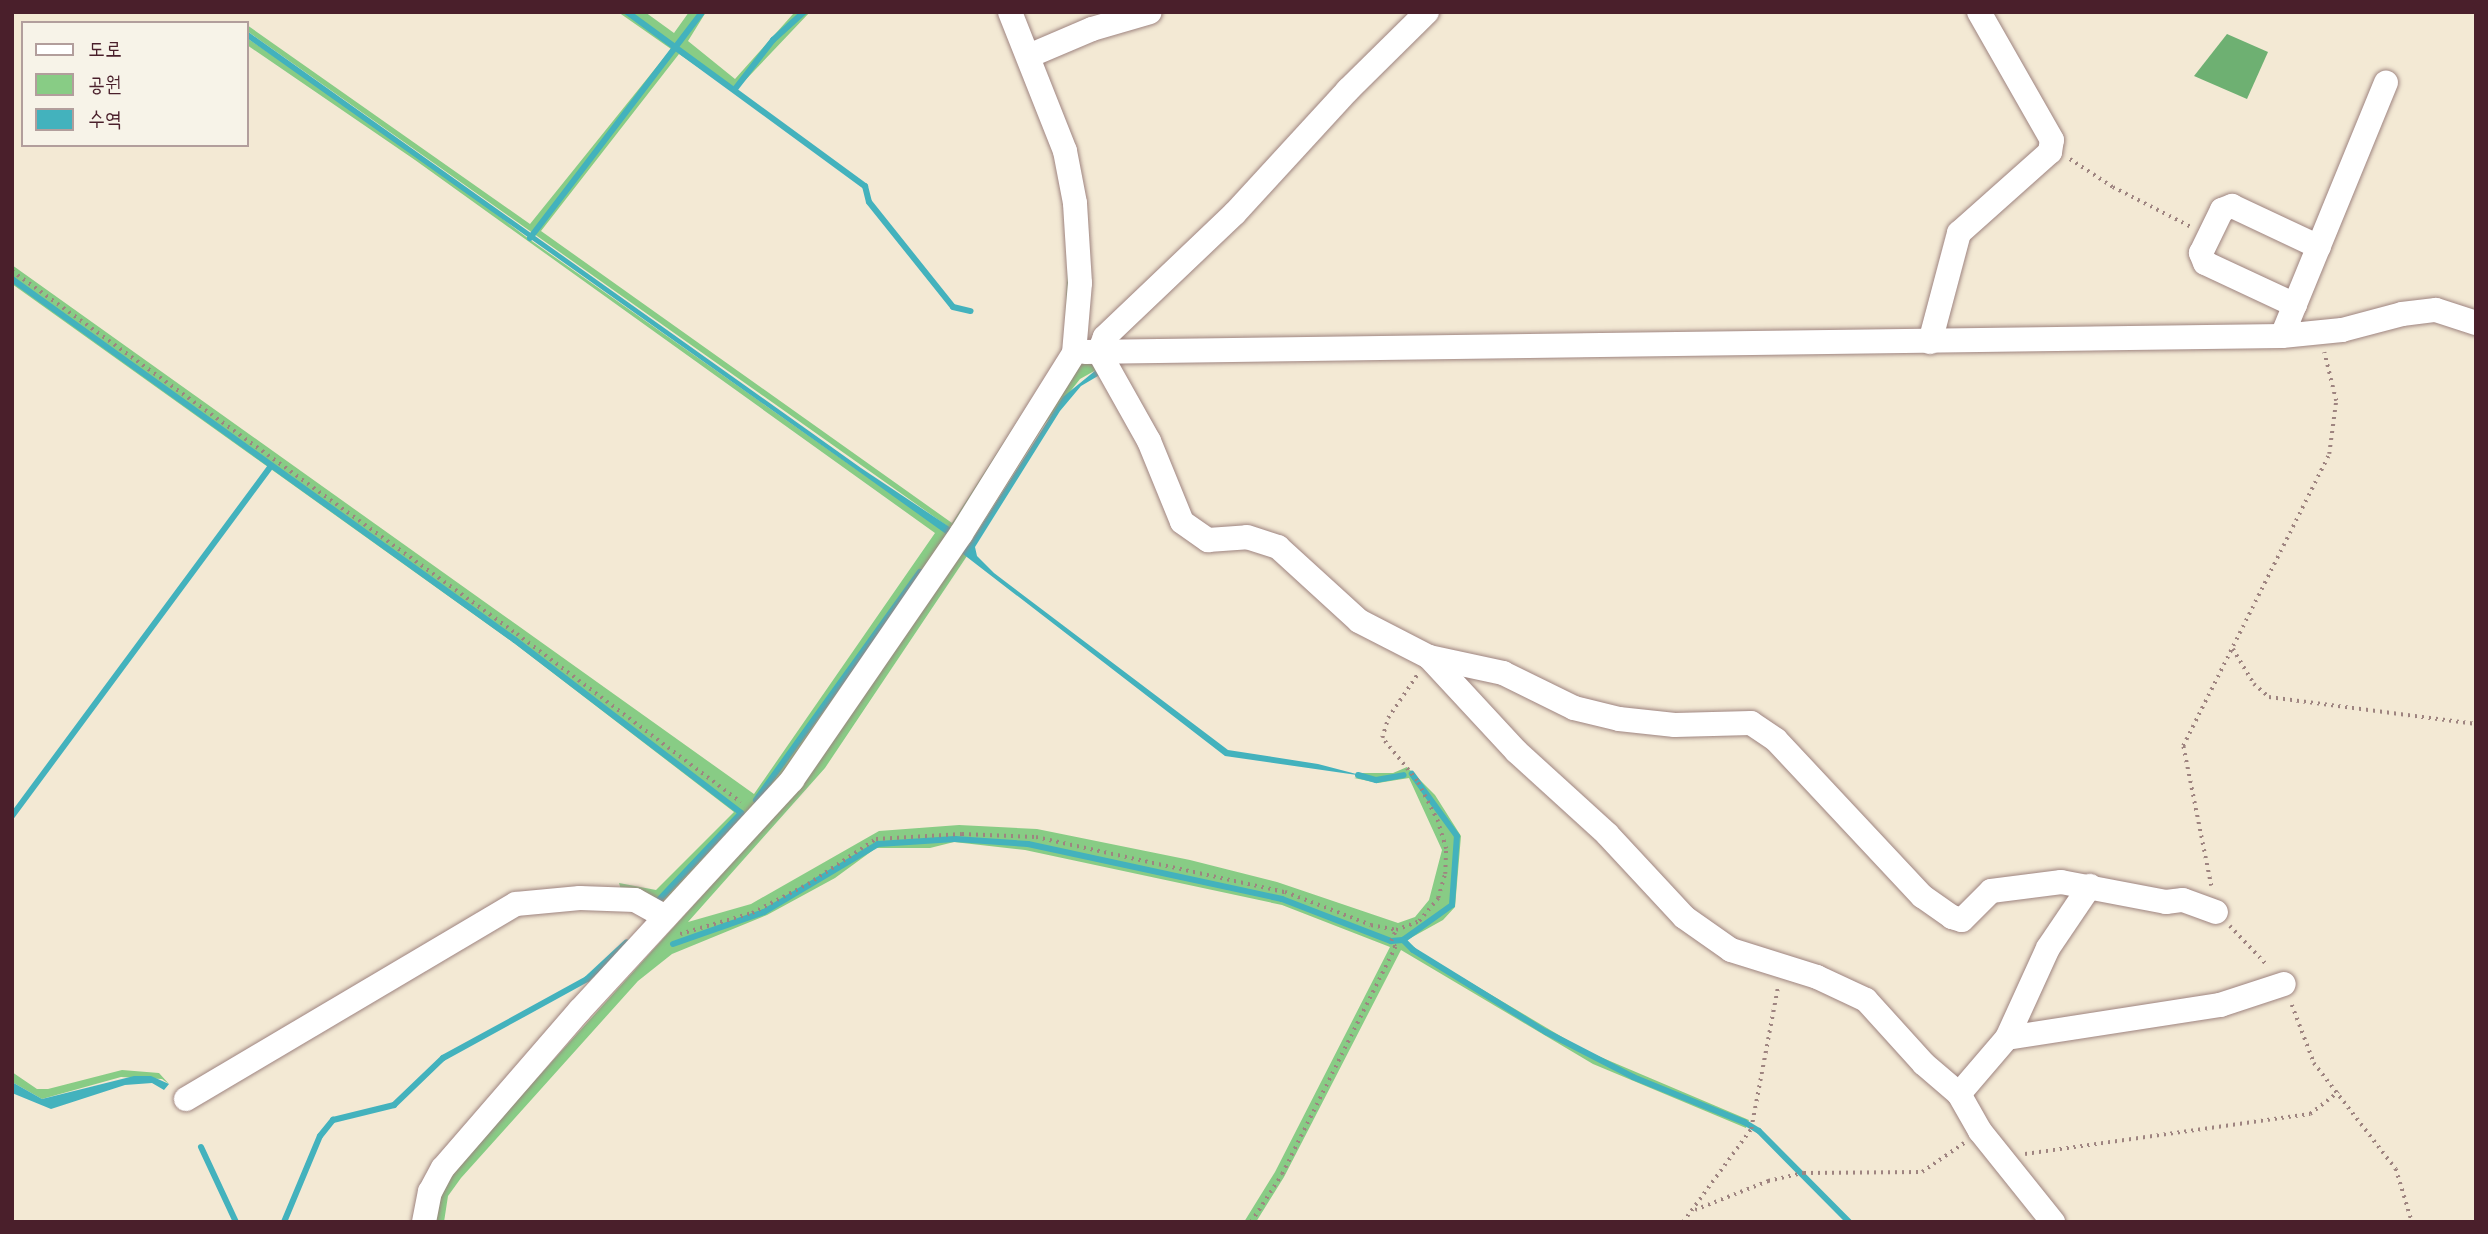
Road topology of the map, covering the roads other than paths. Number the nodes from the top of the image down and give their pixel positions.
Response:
1 (1010, 12) edge
2 (1150, 12) edge
3 (1427, 12) edge
4 (1979, 12) edge
5 (1031, 55) junction
6 (2386, 82) dead end
7 (2319, 247) junction
8 (2295, 304) junction
9 (2476, 323) edge
10 (2282, 336) junction
11 (1930, 342) junction
12 (1087, 352) junction
13 (1429, 657) junction
14 (2090, 886) junction
15 (2216, 912) road end
16 (666, 918) junction
17 (2284, 984) road end
18 (2007, 1038) junction
19 (1959, 1094) junction
20 (186, 1099) dead end
21 (424, 1222) edge
22 (2053, 1222) edge

1 - 5 street
2 - 5 street
3 - 12 street
4 - 11 street
5 - 12 street
6 - 7 street
7 - 8 street
7 - 8 street
8 - 10 street
9 - 10 street
10 - 11 street
11 - 12 street
12 - 13 street
12 - 16 street
13 - 14 street
13 - 19 street
14 - 15 street
14 - 18 street
16 - 20 street
16 - 21 street
17 - 18 street
18 - 19 street
19 - 22 street

